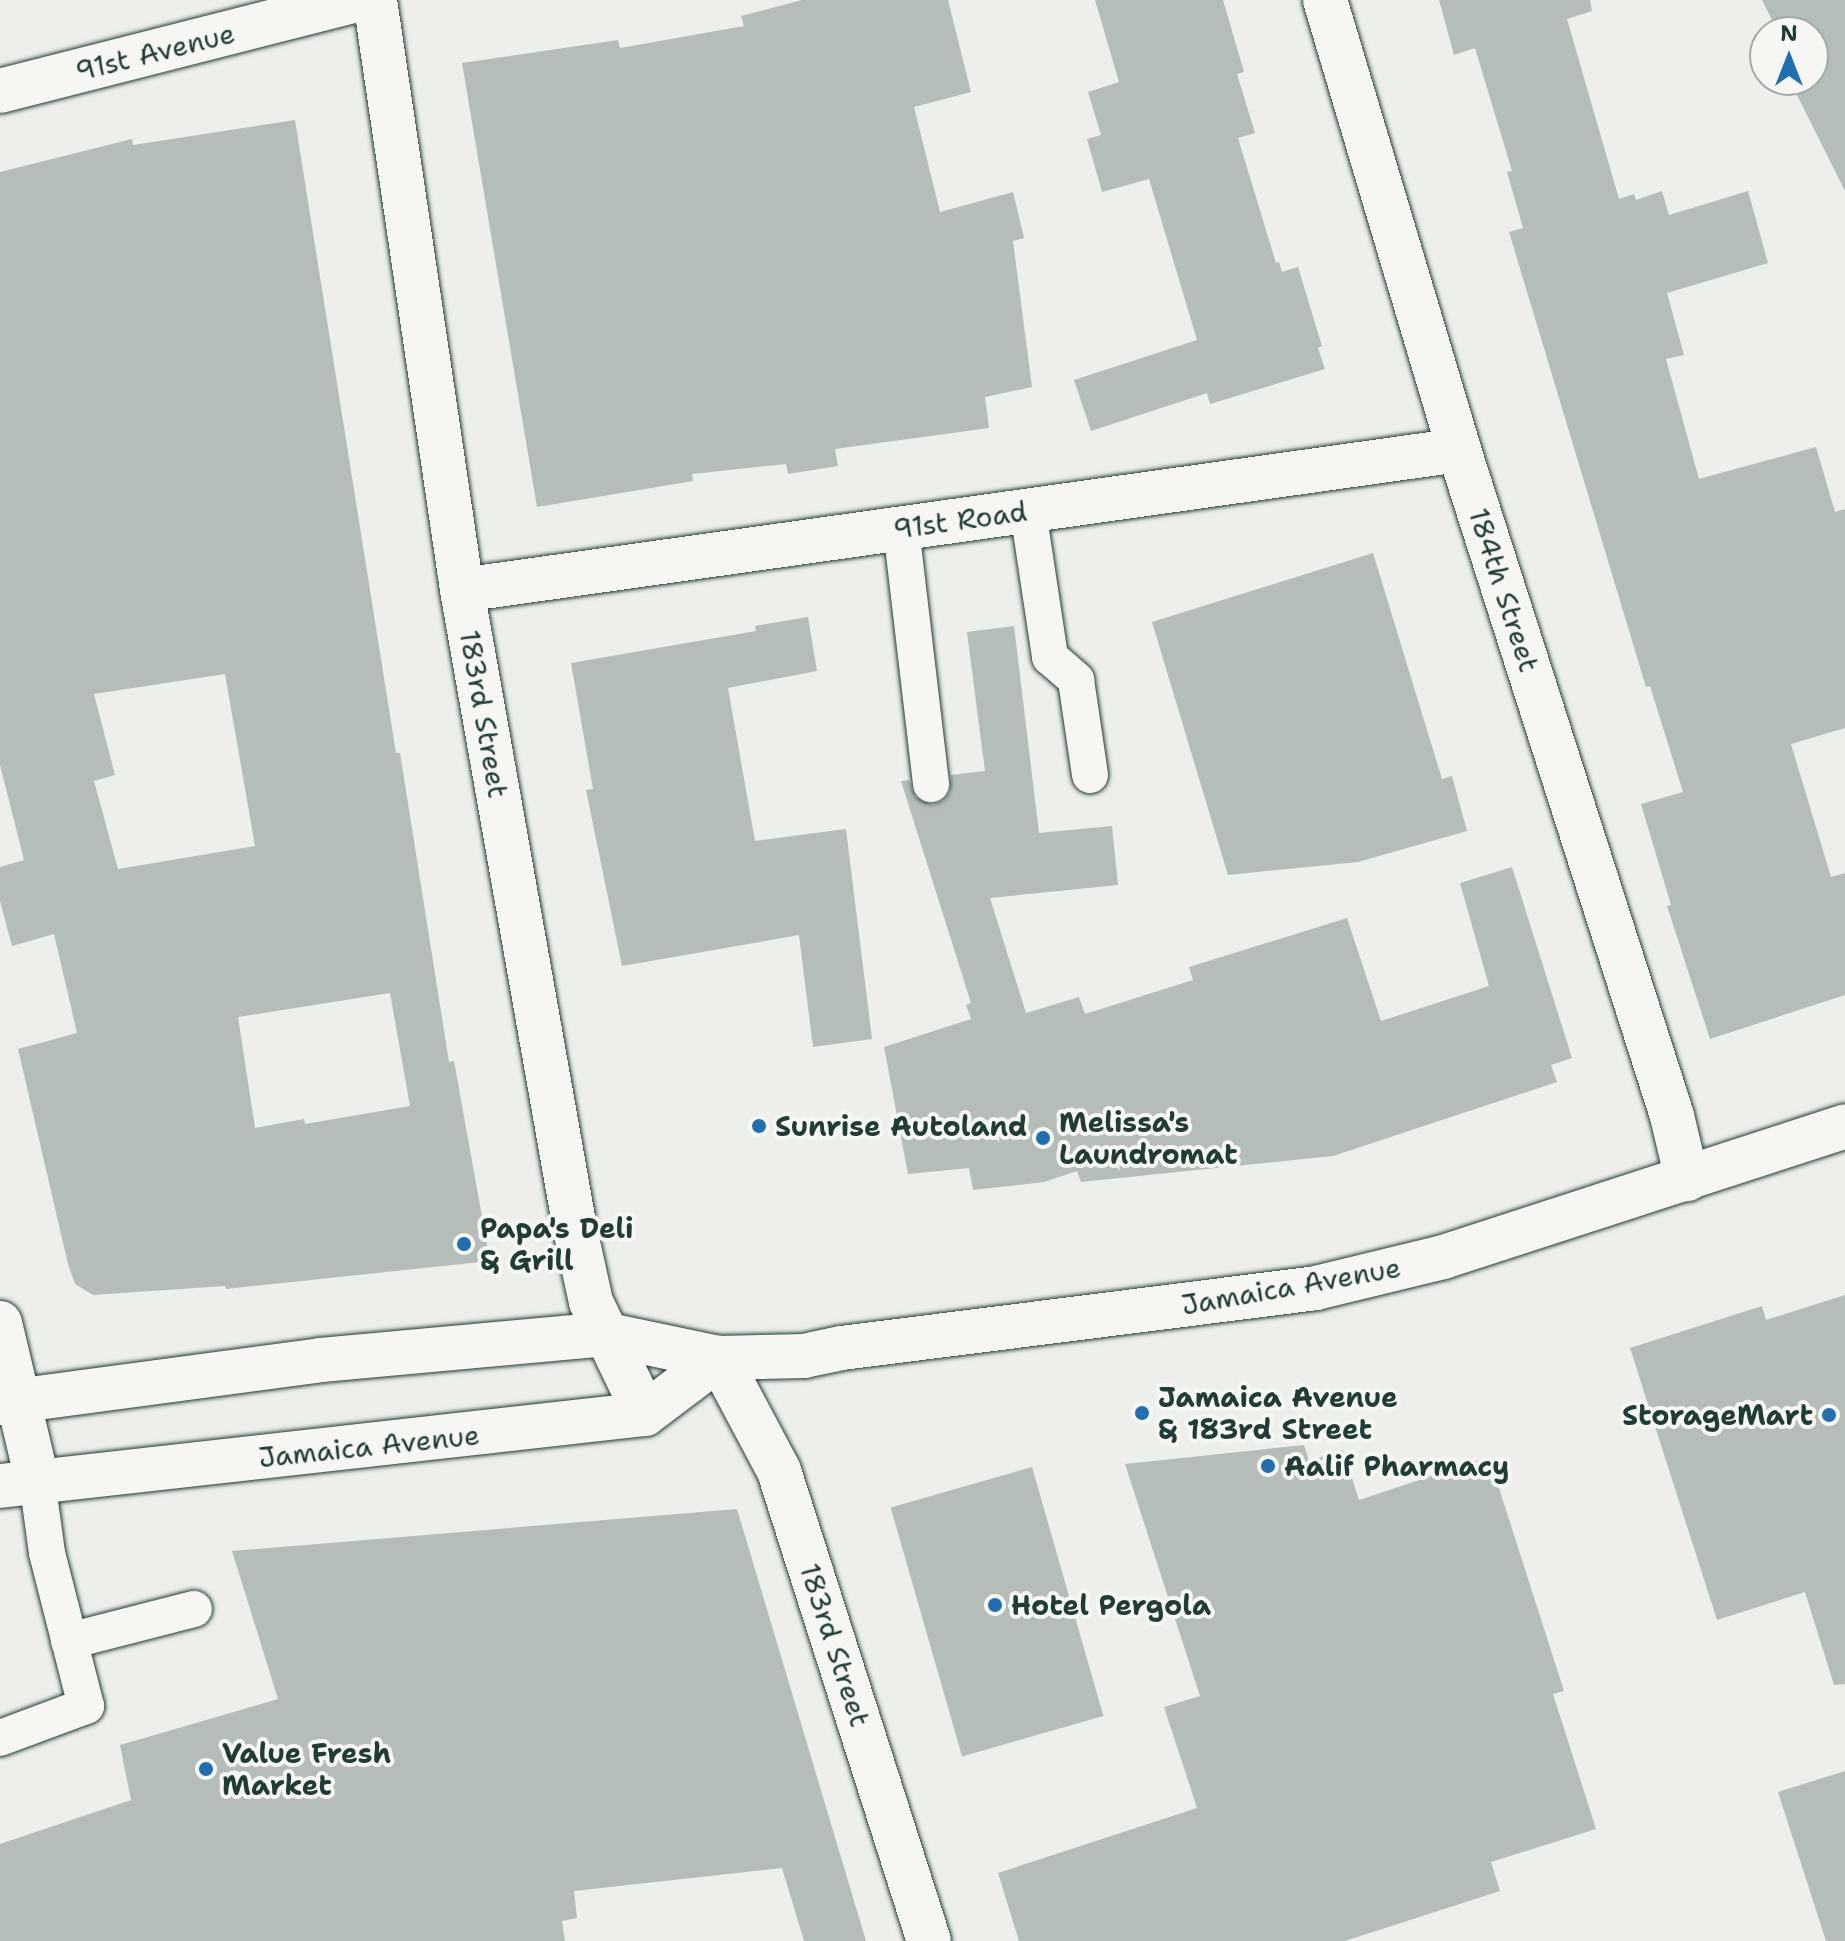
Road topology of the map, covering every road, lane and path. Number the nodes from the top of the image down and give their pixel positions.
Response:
1 (357, 0) edge
2 (375, 0) edge
3 (1325, 0) edge
4 (0, 91) edge
5 (1459, 450) junction
6 (1028, 511) junction
7 (901, 528) junction
8 (462, 590) junction
9 (1090, 775) dead end
10 (931, 784) dead end
11 (1845, 1126) edge
12 (1687, 1179) junction
13 (0, 1323) edge
14 (604, 1334) junction
15 (719, 1358) junction
16 (9, 1401) edge
17 (645, 1414) junction
18 (19, 1483) edge
19 (194, 1609) dead end
20 (69, 1641) junction
21 (0, 1738) edge
22 (929, 1941) edge

1 - 4 street, 91st Avenue
2 - 8 street, 183rd Street
3 - 5 street, 184th Street
5 - 6 street, 91st Road
5 - 12 street, 184th Street
6 - 7 street, 91st Road
6 - 9 lane
7 - 8 street, 91st Road
7 - 10 lane
8 - 14 street, 183rd Street
11 - 12 street, Jamaica Avenue
12 - 15 street, Jamaica Avenue
13 - 16 street
14 - 15 street, Jamaica Avenue
14 - 16 street, Jamaica Avenue
14 - 17 street, 183rd Street
15 - 17 street
15 - 22 street, 183rd Street
16 - 18 street
17 - 18 street, Jamaica Avenue
18 - 20 lane
19 - 20 lane
20 - 21 lane

